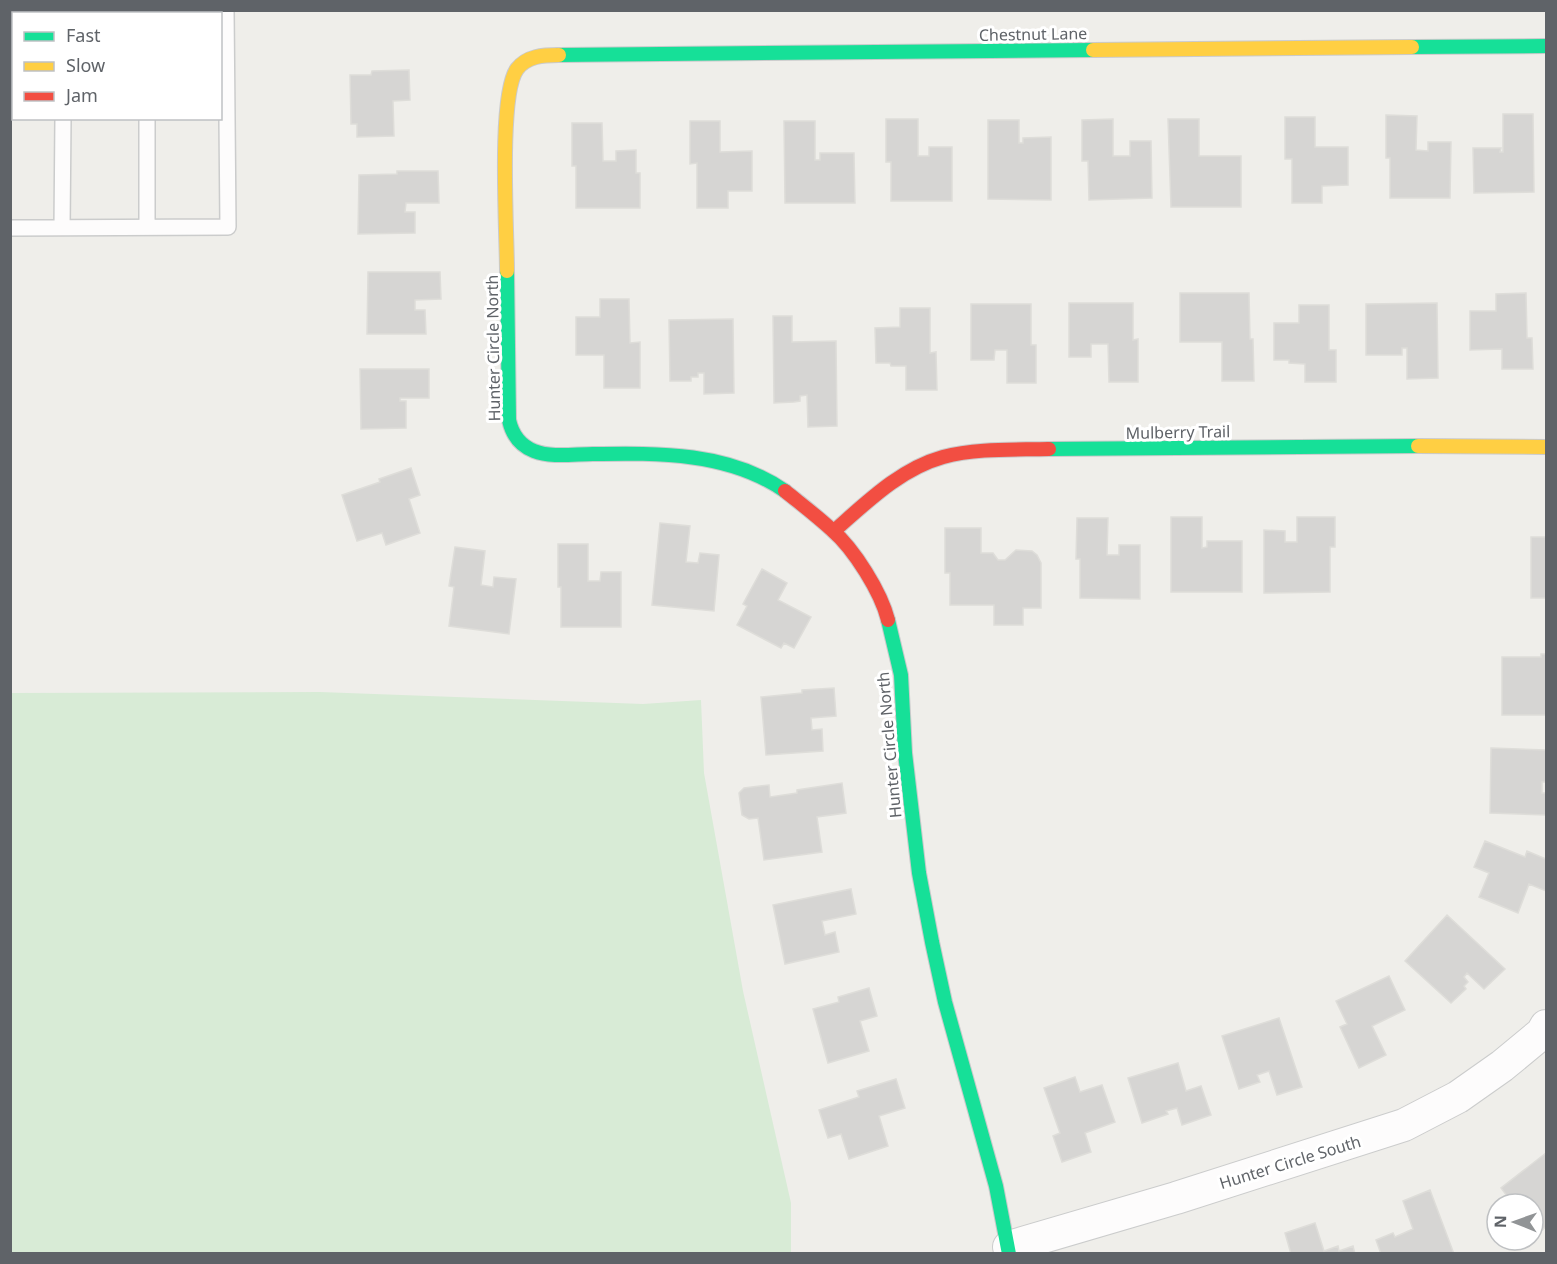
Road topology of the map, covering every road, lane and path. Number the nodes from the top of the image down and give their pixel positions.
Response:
1 (226, 10) edge
2 (1546, 46) edge
3 (521, 64) joint
4 (63, 120) edge
5 (147, 120) edge
6 (147, 227) junction
7 (10, 228) edge
8 (62, 228) junction
9 (1546, 447) edge
10 (834, 531) junction
11 (1545, 1032) edge
12 (1009, 1250) edge

1 - 6 lane
2 - 3 street, Chestnut Lane
3 - 10 street, Hunter Circle North
4 - 8 lane
5 - 6 lane
6 - 8 lane
7 - 8 lane
9 - 10 street, Mulberry Trail
10 - 12 street, Hunter Circle North
11 - 12 street, Hunter Circle South

